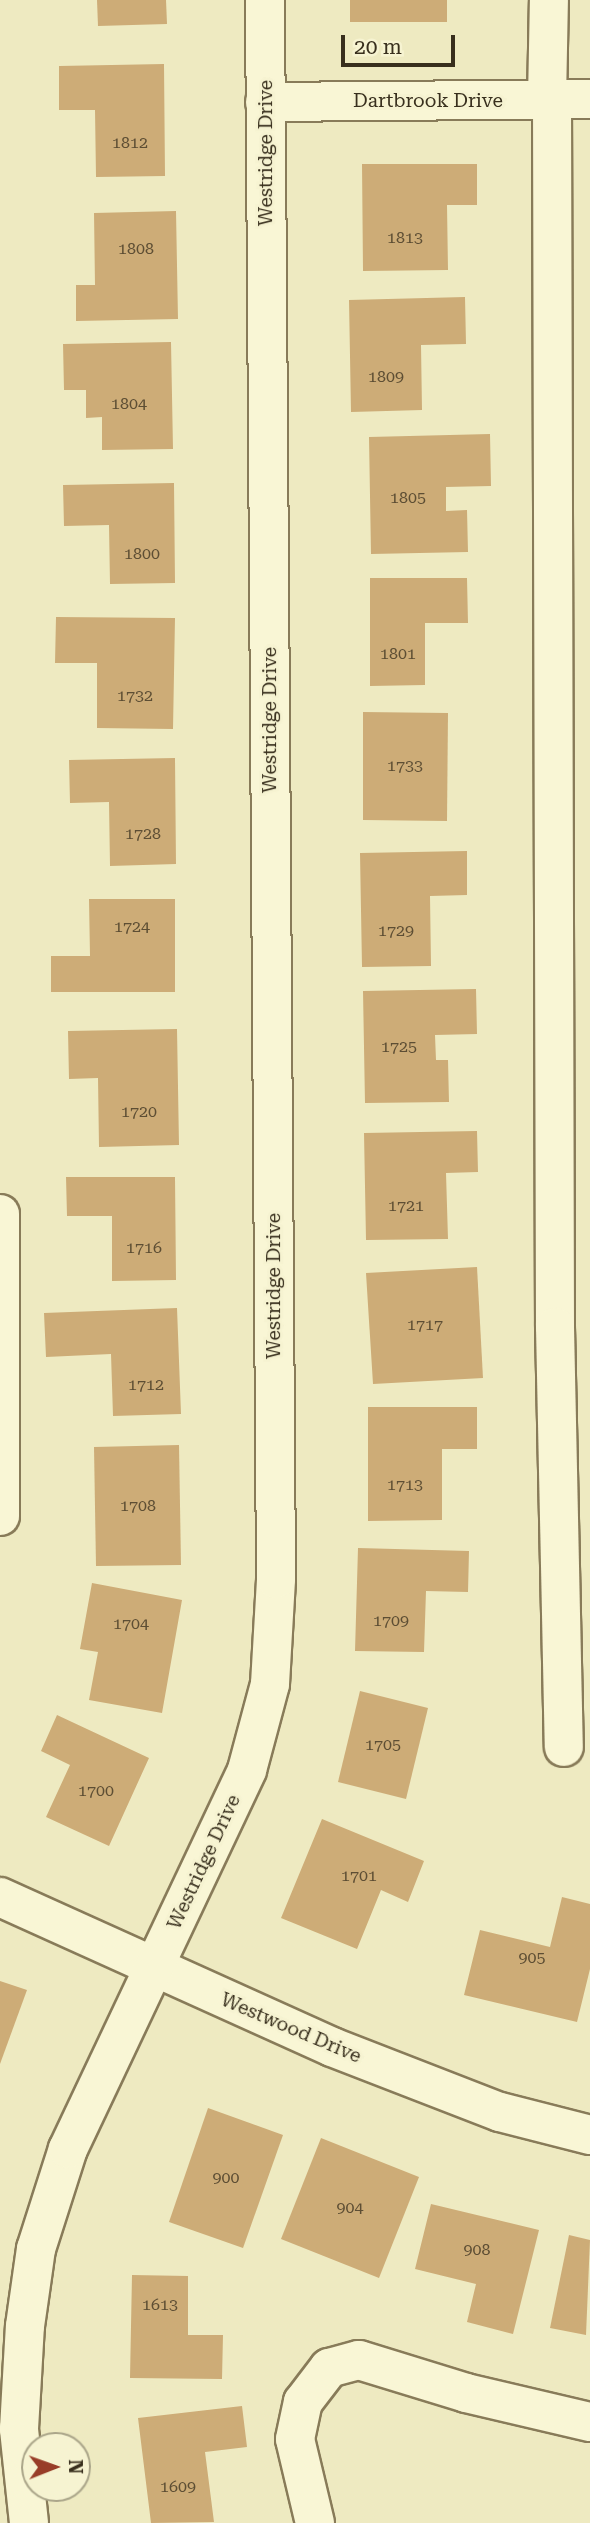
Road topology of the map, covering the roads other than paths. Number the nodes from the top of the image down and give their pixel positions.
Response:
1 (265, 0) edge
2 (549, 0) edge
3 (590, 99) edge
4 (550, 100) junction
5 (265, 102) junction
6 (0, 1214) edge
7 (0, 1516) edge
8 (564, 1747) dead end
9 (0, 1897) edge
10 (155, 1969) junction
11 (590, 2136) edge
12 (590, 2422) edge
13 (29, 2523) edge
14 (315, 2523) edge

1 - 5 street, Westridge Drive
2 - 4 street
3 - 4 street, Dartbrook Drive
4 - 5 street, Dartbrook Drive
4 - 8 street
5 - 10 street, Westridge Drive
6 - 7 street
9 - 10 street, Westwood Drive
10 - 11 street, Westwood Drive
10 - 13 street, Westridge Drive
12 - 14 street

